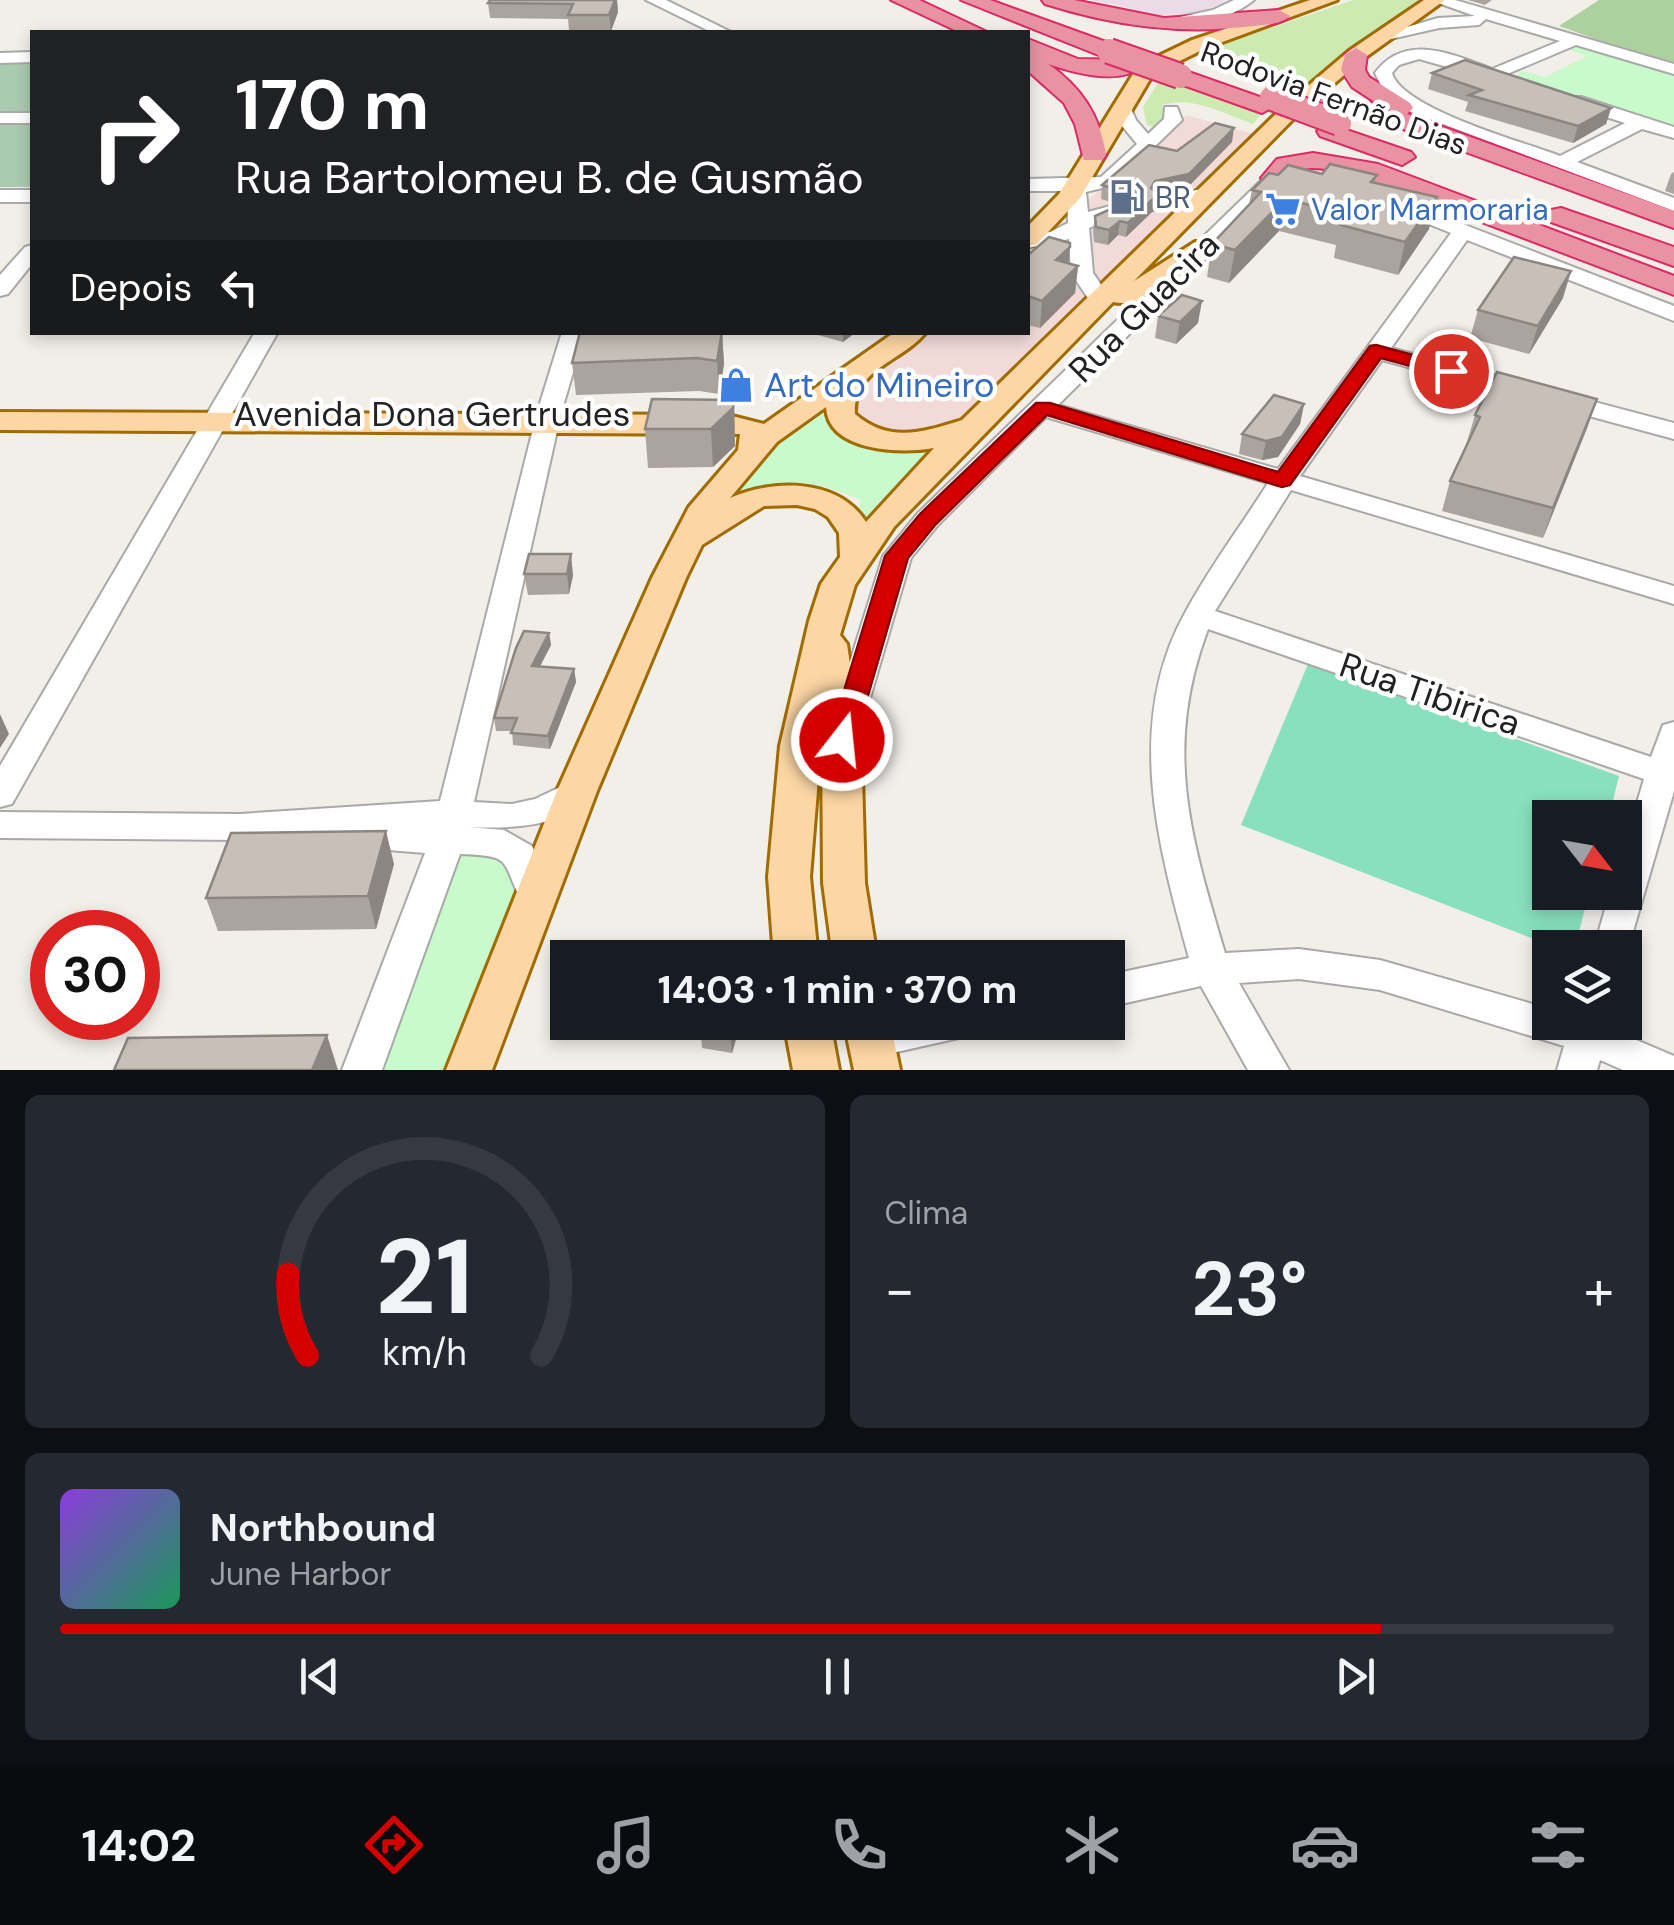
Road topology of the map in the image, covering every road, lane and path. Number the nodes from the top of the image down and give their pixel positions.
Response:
1 (654, 0) edge
2 (901, 0) edge
3 (927, 0) edge
4 (971, 0) edge
5 (997, 0) edge
6 (1052, 0) edge
7 (1080, 0) edge
8 (1246, 0) edge
9 (1328, 0) edge
10 (1437, 0) edge
11 (1286, 9) edge
12 (1520, 24) junction
13 (719, 30) edge
14 (971, 30) edge
15 (995, 30) edge
16 (1379, 40) junction
17 (1575, 40) junction
18 (1030, 47) edge
19 (1117, 49) junction
20 (1356, 55) junction
21 (30, 57) edge
22 (0, 58) edge
23 (1030, 62) edge
24 (1156, 62) junction
25 (1674, 69) edge
26 (1493, 75) junction
27 (1530, 87) edge
28 (1548, 93) edge
29 (1275, 105) junction
30 (1122, 106) junction
31 (1171, 111) dead end
32 (0, 118) edge
33 (30, 118) edge
34 (1641, 122) junction
35 (1334, 127) junction
36 (1674, 133) edge
37 (1147, 144) junction
38 (1094, 154) junction
39 (1560, 163) junction
40 (1274, 178) junction
41 (1103, 184) junction
42 (1030, 185) edge
43 (1076, 186) junction
44 (0, 196) edge
45 (30, 196) edge
46 (1030, 199) edge
47 (1674, 208) edge
48 (1050, 218) junction
49 (1674, 220) edge
50 (1080, 224) junction
51 (1463, 230) junction
52 (1030, 238) edge
53 (1030, 240) edge
54 (1674, 245) edge
55 (1204, 247) junction
56 (1570, 247) junction
57 (30, 254) edge
58 (1674, 258) edge
59 (1674, 286) edge
60 (0, 289) edge
61 (1629, 296) junction
62 (1102, 302) junction
63 (1674, 314) edge
64 (265, 335) edge
65 (573, 335) edge
66 (910, 335) edge
67 (1376, 350) junction
68 (848, 380) junction
69 (808, 406) junction
70 (1043, 408) junction
71 (730, 418) junction
72 (548, 419) junction
73 (218, 420) junction
74 (0, 422) edge
75 (975, 424) junction
76 (1674, 431) edge
77 (753, 450) junction
78 (1282, 481) junction
79 (683, 546) junction
80 (856, 556) junction
81 (1674, 595) edge
82 (1198, 616) junction
83 (826, 622) junction
84 (1674, 733) edge
85 (842, 740) junction
86 (1662, 773) junction
87 (577, 792) junction
88 (0, 794) edge
89 (0, 825) edge
90 (450, 826) junction
91 (536, 894) junction
92 (1617, 930) edge
93 (795, 940) edge
94 (852, 940) edge
95 (1211, 969) junction
96 (1125, 987) edge
97 (810, 1040) edge
98 (1584, 1043) edge
99 (362, 1070) edge
100 (469, 1070) edge
101 (816, 1070) edge
102 (1269, 1070) edge
103 (1665, 1070) edge

1 - 13 street
2 - 14 highway
3 - 15 highway
4 - 19 highway, Rodovia Fernão Dias
5 - 19 highway, Rodovia Fernão Dias
6 - 11 highway
7 - 8 street
9 - 11 main road
10 - 12 street
10 - 16 main road
11 - 24 main road
12 - 16 street
12 - 17 street
16 - 20 main road
17 - 25 street
17 - 26 street
18 - 24 highway
19 - 29 highway, Rodovia Fernão Dias, bridge
20 - 29 main road
20 - 47 highway
21 - 22 street
23 - 38 highway
24 - 30 main road
26 - 27 street
26 - 39 street
28 - 34 street
29 - 35 highway, Rodovia Fernão Dias
29 - 49 highway
29 - 62 main road
30 - 37 street
30 - 38 main road
31 - 37 street
32 - 33 street
34 - 36 street
34 - 39 street
35 - 54 highway, Rodovia Fernão Dias
35 - 58 highway, Rodovia Fernão Dias
37 - 41 street
38 - 43 main road
39 - 47 street
40 - 51 street
40 - 55 street, Rua Guacira
40 - 56 highway
41 - 43 street
41 - 50 street
42 - 43 street
43 - 48 main road
43 - 50 street
44 - 45 street
46 - 48 street
48 - 52 main road
50 - 53 street
50 - 62 street
51 - 61 street
51 - 67 street
55 - 62 main road
55 - 70 street, Rua Guacira
56 - 59 highway
56 - 61 highway
57 - 60 street
61 - 63 street
62 - 75 main road
64 - 73 street
65 - 72 street
66 - 68 main road
67 - 76 street
67 - 78 street
68 - 69 main road
68 - 75 main road
69 - 71 main road, Avenida Dona Gertrudes
69 - 77 main road
70 - 78 street
70 - 85 street, Rua Guacira
71 - 72 main road, Avenida Dona Gertrudes
71 - 77 main road
72 - 73 main road, Avenida Dona Gertrudes
72 - 90 street
73 - 74 main road, Avenida Dona Gertrudes
73 - 88 street
75 - 80 main road
77 - 79 main road
78 - 81 street
78 - 82 street
79 - 80 main road
79 - 87 main road
80 - 83 main road
82 - 86 street, Rua Tibirica
82 - 95 street
83 - 85 main road
83 - 93 main road
84 - 86 street
85 - 94 main road
86 - 92 street
87 - 90 street
87 - 91 main road
89 - 90 street
90 - 91 street
90 - 99 street
91 - 100 main road
95 - 96 street
95 - 98 street
95 - 102 street
97 - 101 main road
98 - 103 street

